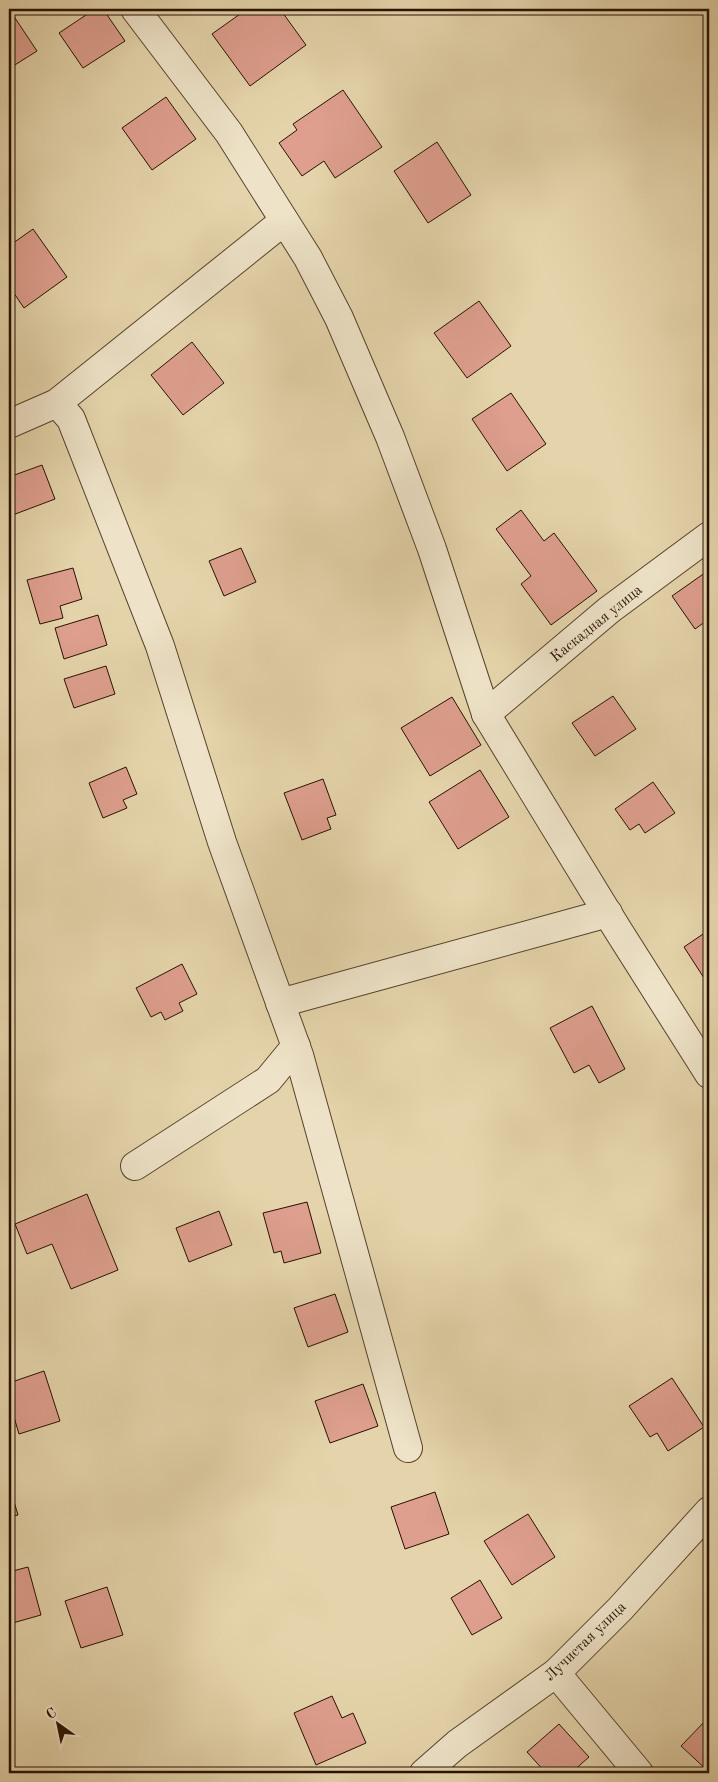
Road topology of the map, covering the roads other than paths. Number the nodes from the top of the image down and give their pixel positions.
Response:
1 (135, 9) edge
2 (284, 221) junction
3 (57, 402) junction
4 (9, 424) edge
5 (709, 536) edge
6 (486, 714) junction
7 (608, 913) junction
8 (280, 1003) junction
9 (296, 1046) junction
10 (709, 1074) edge
11 (135, 1166) dead end
12 (408, 1448) dead end
13 (709, 1512) edge
14 (556, 1673) junction
15 (424, 1773) edge
16 (639, 1773) edge

1 - 2 street
2 - 3 street
2 - 6 street
3 - 4 street
3 - 8 street
5 - 6 street, Каскадная улица
6 - 7 street
7 - 8 street
7 - 10 street
8 - 9 street
9 - 11 street
9 - 12 street
13 - 14 street, Лучистая улица
14 - 15 street, Лучистая улица
14 - 16 street

